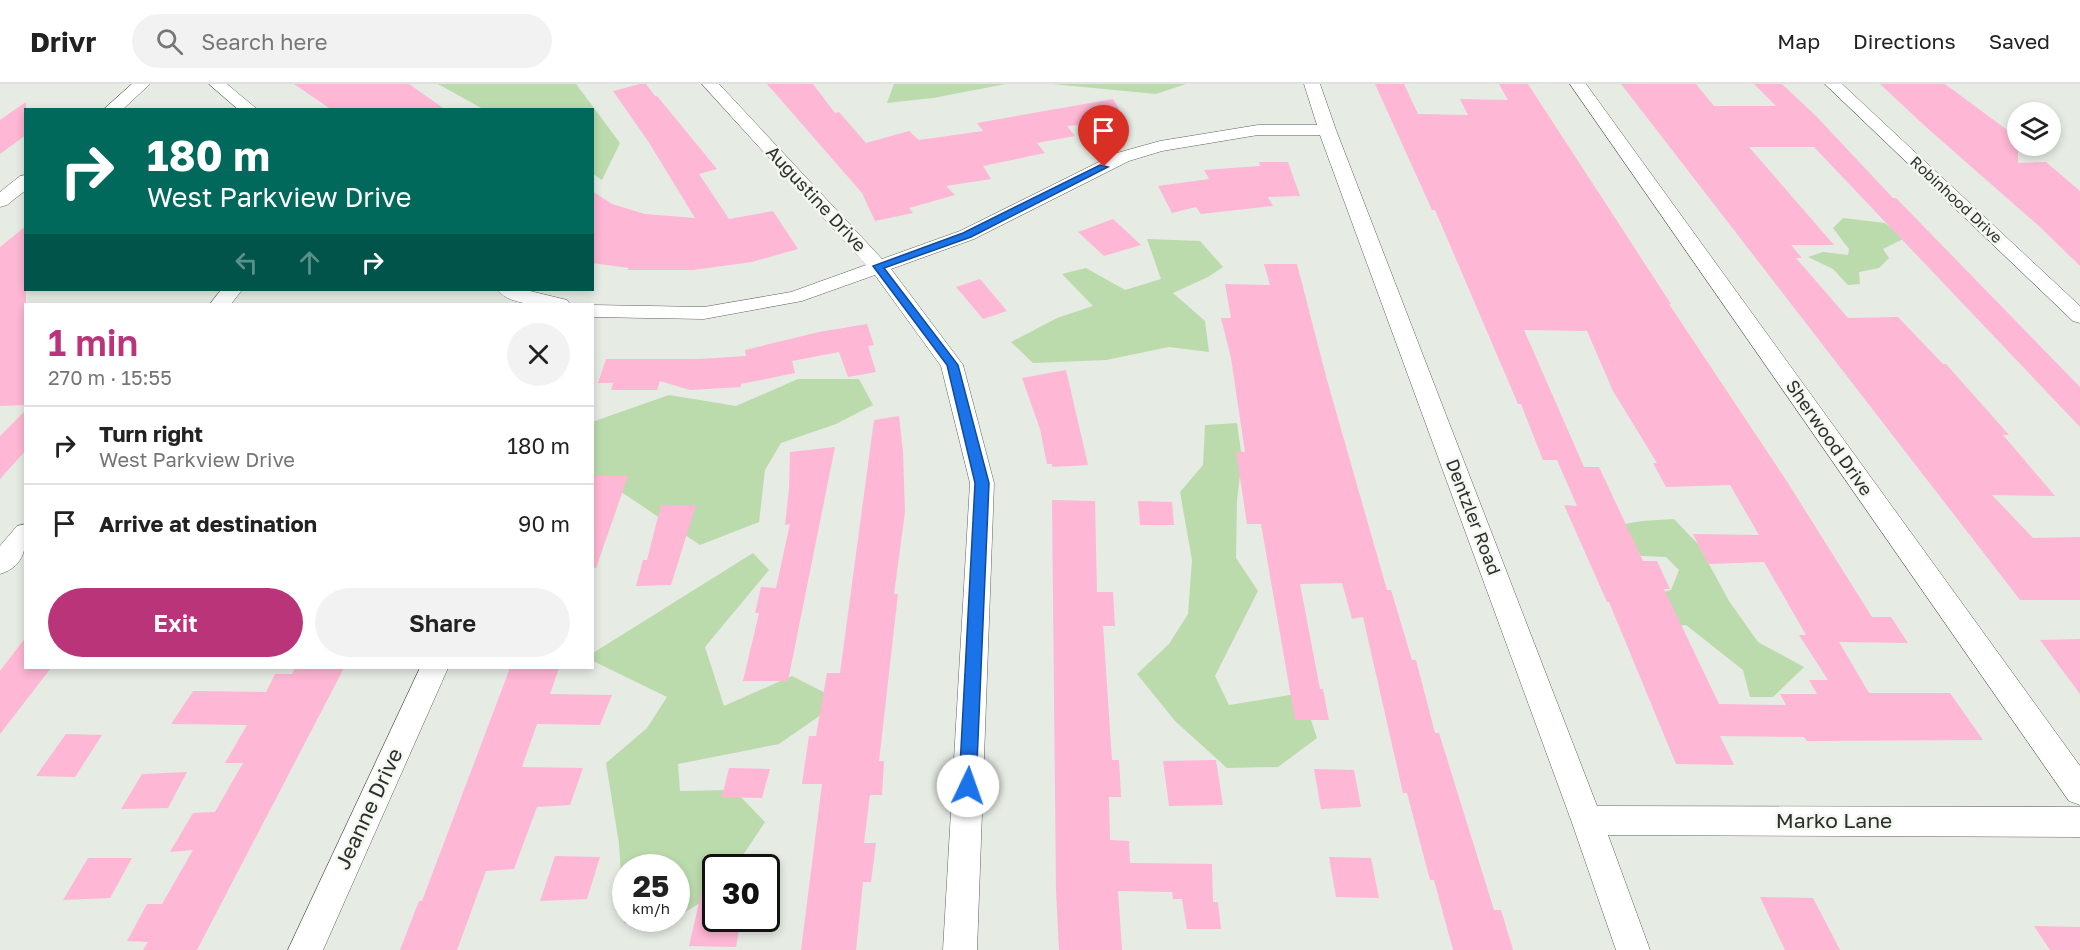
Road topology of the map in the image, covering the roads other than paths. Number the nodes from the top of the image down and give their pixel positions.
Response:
1 (141, 84) edge
2 (217, 84) edge
3 (710, 84) edge
4 (1312, 84) edge
5 (1578, 84) edge
6 (1833, 84) edge
7 (113, 108) edge
8 (247, 108) edge
9 (1327, 130) junction
10 (24, 182) edge
11 (0, 201) edge
12 (878, 266) junction
13 (231, 291) edge
14 (511, 291) edge
15 (221, 303) edge
16 (554, 303) edge
17 (594, 314) edge
18 (2080, 317) edge
19 (24, 535) edge
20 (0, 564) edge
21 (434, 669) edge
22 (2080, 791) edge
23 (1587, 820) junction
24 (2080, 822) edge
25 (305, 950) edge
26 (960, 950) edge
27 (1633, 950) edge

1 - 7 street
2 - 8 street
3 - 12 street, Augustine Drive
4 - 9 street, Dentzler Road
5 - 22 street, Sherwood Drive
6 - 18 street, Robinhood Drive
9 - 12 street
9 - 23 street, Dentzler Road
10 - 11 street
12 - 17 street
12 - 26 street, Augustine Drive
13 - 15 street
14 - 16 street
19 - 20 street
21 - 25 street, Jeanne Drive
23 - 24 street, Marko Lane
23 - 27 street, Dentzler Road

